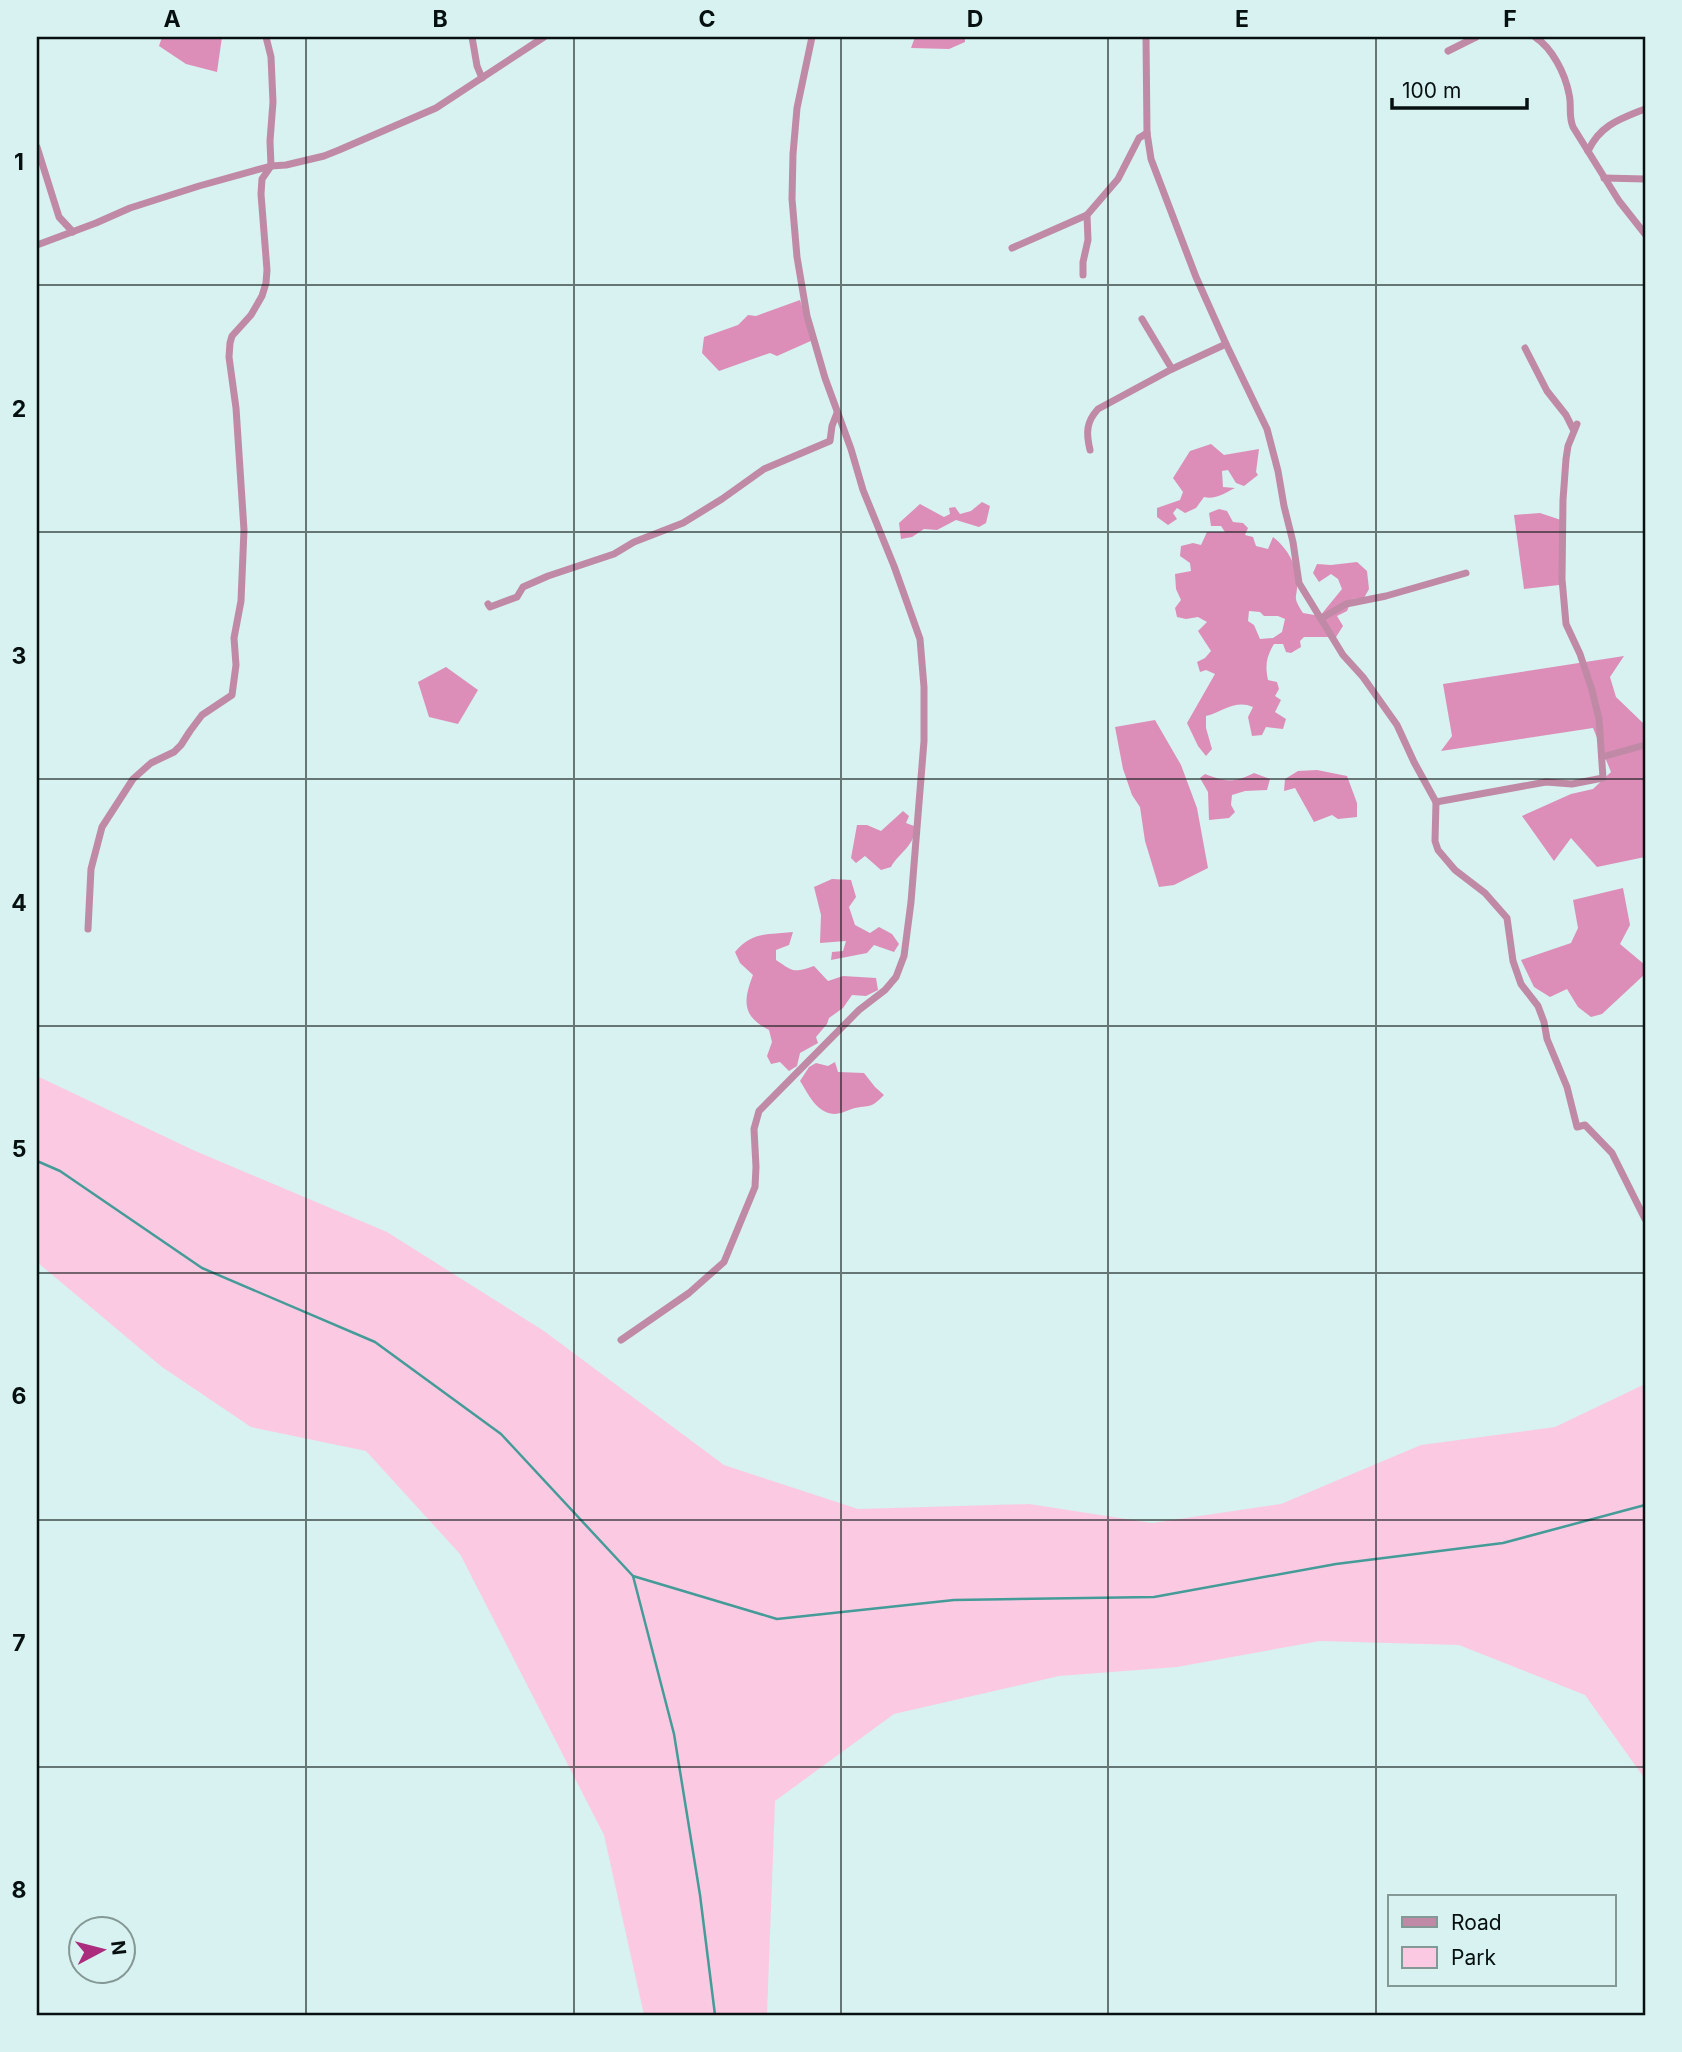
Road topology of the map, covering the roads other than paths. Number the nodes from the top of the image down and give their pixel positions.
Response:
1 (266, 37) edge
2 (472, 37) edge
3 (544, 37) edge
4 (812, 37) edge
5 (1146, 37) edge
6 (1476, 37) edge
7 (1535, 37) edge
8 (1448, 51) dead end
9 (482, 78) junction
10 (1645, 109) edge
11 (1147, 133) junction
12 (1597, 134) junction
13 (1580, 136) junction
14 (37, 147) edge
15 (1588, 152) junction
16 (271, 166) junction
17 (1604, 178) junction
18 (1645, 179) edge
19 (1087, 215) junction
20 (73, 232) junction
21 (1645, 234) edge
22 (37, 245) edge
23 (1012, 248) dead end
24 (1083, 275) dead end
25 (1142, 318) dead end
26 (1226, 344) junction
27 (1525, 348) dead end
28 (1172, 369) junction
29 (837, 413) junction
30 (1090, 450) dead end
31 (1466, 573) dead end
32 (488, 604) dead end
33 (1322, 618) junction
34 (1645, 745) edge
35 (1602, 757) junction
36 (1436, 803) junction
37 (88, 929) dead end
38 (1645, 1219) edge
39 (621, 1340) dead end

1 - 16 street
2 - 9 street
3 - 9 street
4 - 29 street
5 - 11 street
6 - 8 street
7 - 13 street
9 - 16 street
10 - 12 street
11 - 19 street
11 - 26 street
12 - 13 street
12 - 15 street
13 - 15 street
14 - 20 street
15 - 17 street
16 - 20 street
16 - 37 street
17 - 18 street
17 - 21 street
19 - 23 street
19 - 24 street
20 - 22 street
25 - 28 street
26 - 28 street
26 - 33 street
27 - 35 street
28 - 30 street
29 - 32 street
29 - 39 street
31 - 33 street
33 - 36 street
34 - 35 street
35 - 36 street
36 - 38 street

